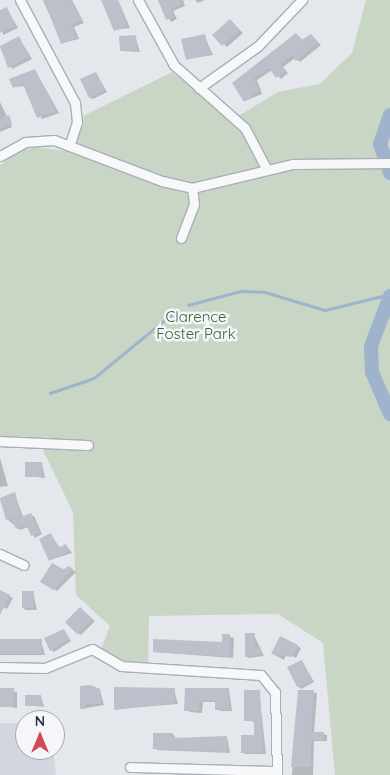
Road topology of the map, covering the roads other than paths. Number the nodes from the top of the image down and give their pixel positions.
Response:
1 (20, 0) edge
2 (138, 0) edge
3 (302, 0) edge
4 (199, 88) junction
5 (69, 146) junction
6 (0, 156) edge
7 (390, 163) edge
8 (267, 170) junction
9 (192, 188) junction
10 (181, 238) dead end
11 (0, 440) edge
12 (88, 445) dead end
13 (0, 554) edge
14 (24, 565) dead end
15 (0, 667) edge
16 (130, 767) dead end
17 (277, 773) edge

1 - 5 street
2 - 4 street
3 - 4 street
4 - 8 street
5 - 6 street
5 - 9 street
7 - 8 street
8 - 9 street
9 - 10 street
11 - 12 street
13 - 14 street
15 - 17 street
16 - 17 street

